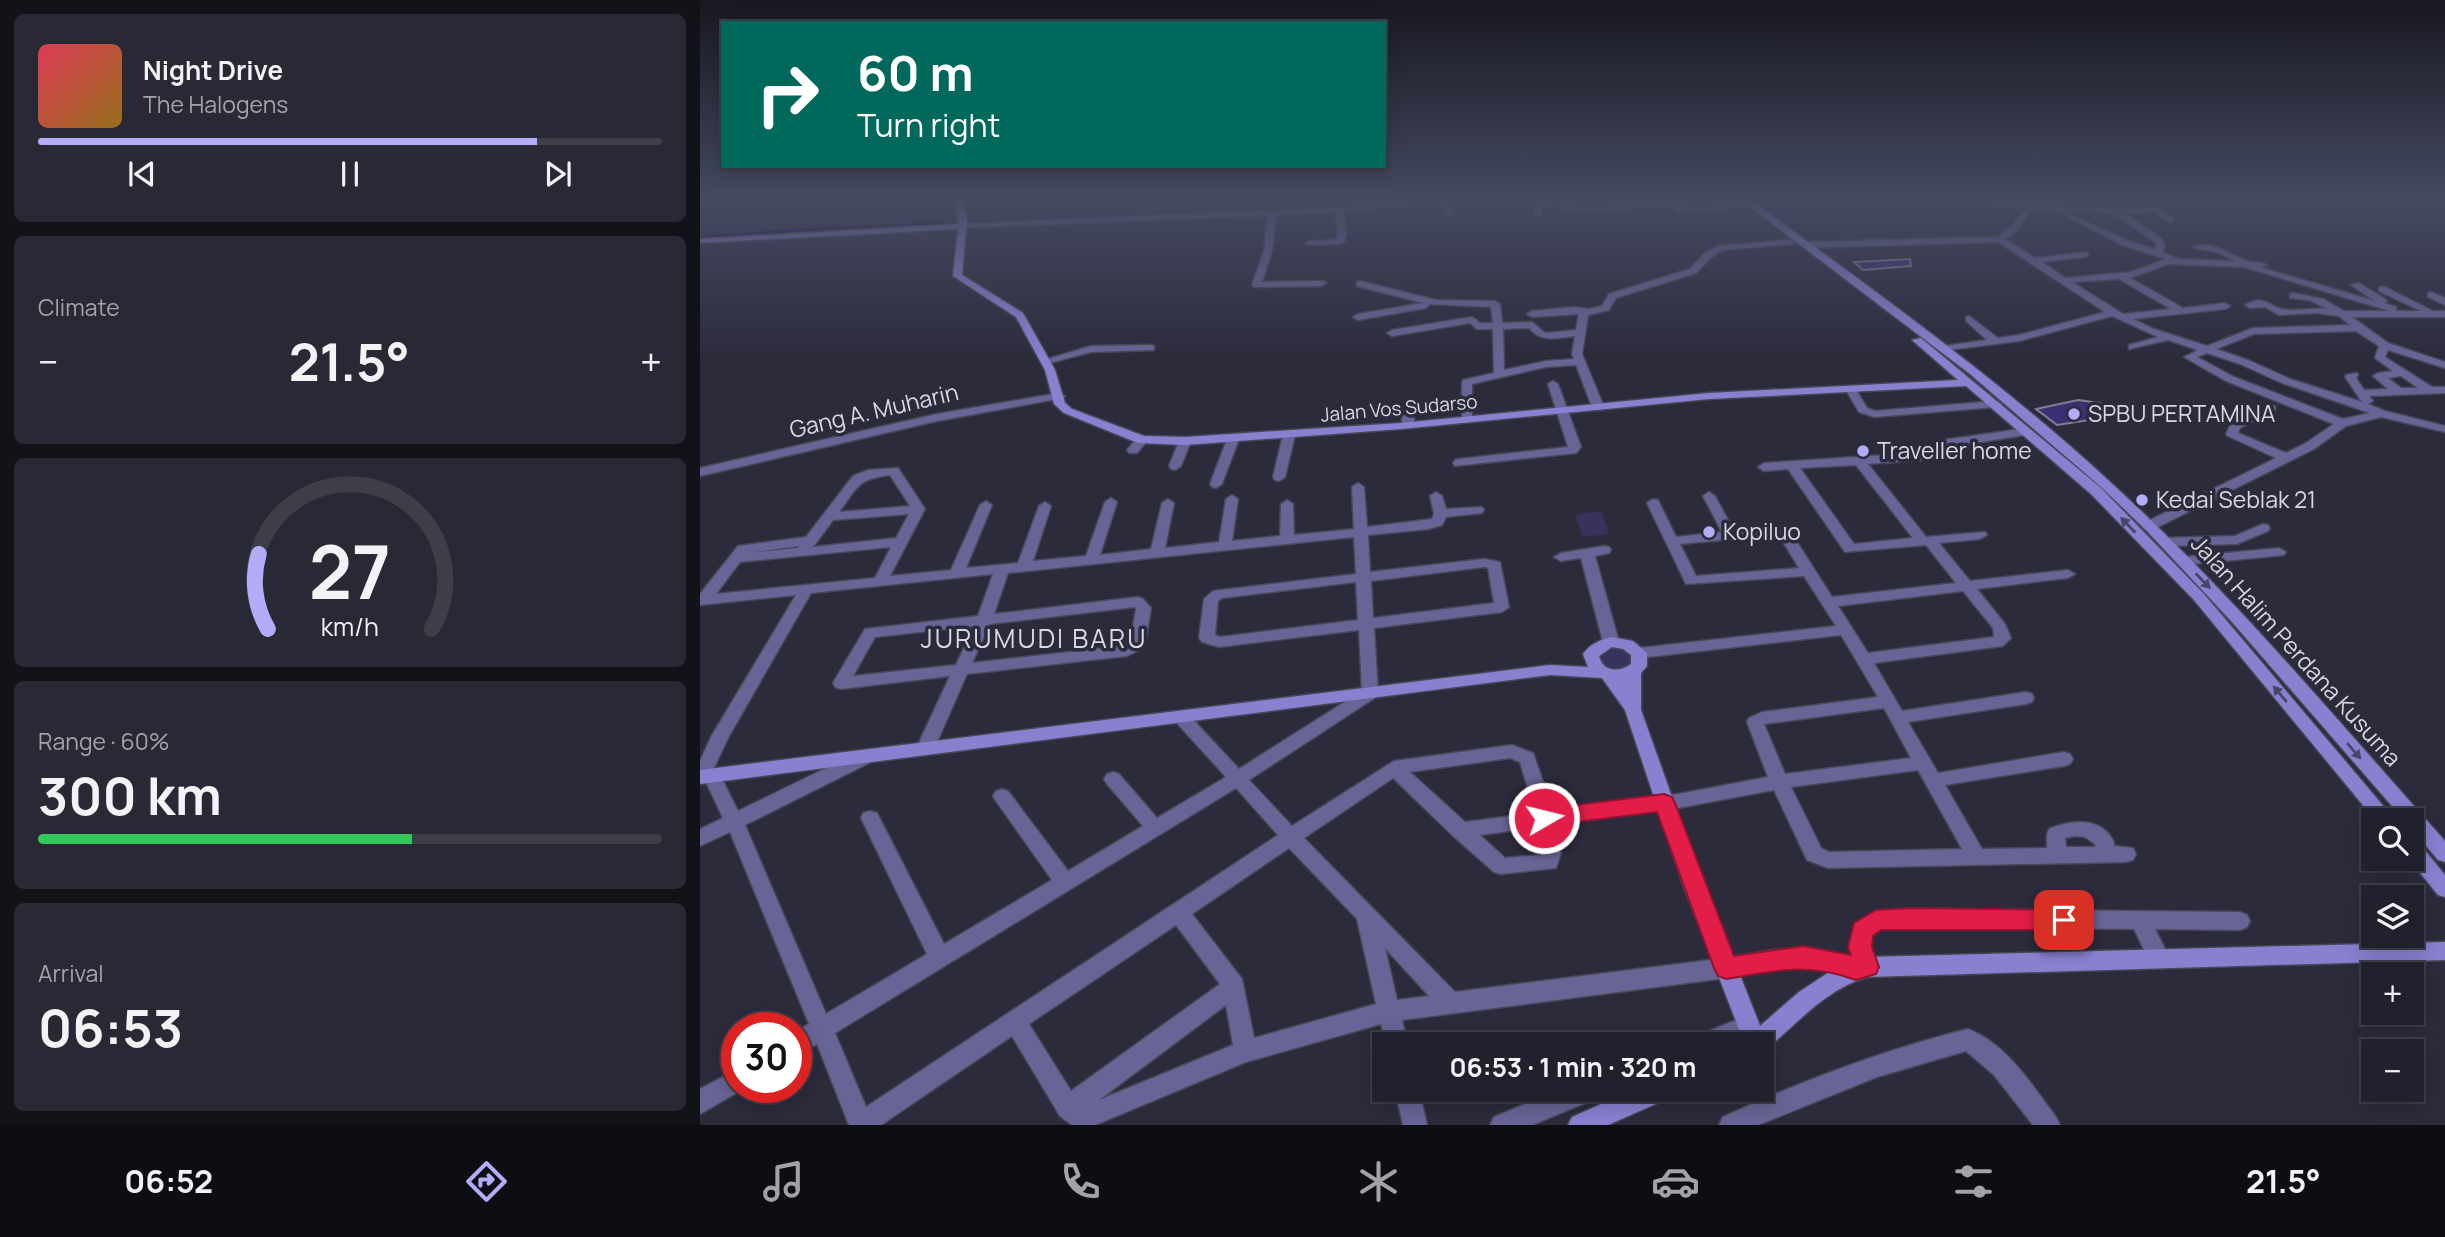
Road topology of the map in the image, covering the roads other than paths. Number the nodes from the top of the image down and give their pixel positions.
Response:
1 (959, 252) edge
2 (1268, 252) edge
3 (1715, 252) edge
4 (1802, 252) edge
5 (1815, 252) edge
6 (2019, 252) edge
7 (2156, 252) edge
8 (2222, 252) edge
9 (2085, 254) dead end
10 (2033, 261) junction
11 (2183, 261) junction
12 (2248, 265) junction
13 (2263, 265) dead end
14 (1845, 274) junction
15 (1833, 275) junction
16 (2276, 275) junction
17 (2122, 277) junction
18 (2065, 280) junction
19 (1321, 283) dead end
20 (1360, 284) dead end
21 (2356, 285) dead end
22 (2382, 289) dead end
23 (2431, 295) dead end
24 (2293, 296) dead end
25 (2306, 296) junction
26 (1868, 297) junction
27 (1436, 303) junction
28 (2445, 303) edge
29 (2249, 305) dead end
30 (2225, 306) dead end
31 (2391, 309) junction
32 (2180, 310) junction
33 (1587, 312) junction
34 (2408, 313) junction
35 (2432, 313) junction
36 (1532, 314) dead end
37 (2345, 314) junction
38 (2445, 314) edge
39 (2117, 315) junction
40 (1358, 317) dead end
41 (1969, 318) dead end
42 (1498, 326) junction
43 (2358, 328) junction
44 (1392, 332) dead end
45 (1579, 332) junction
46 (2168, 337) junction
47 (1996, 342) junction
48 (2384, 345) junction
49 (2133, 347) dead end
50 (1150, 348) dead end
51 (1944, 349) junction
52 (2207, 349) junction
53 (1046, 361) junction
54 (1579, 362) junction
55 (2445, 365) edge
56 (2403, 373) junction
57 (2353, 375) dead end
58 (1499, 376) junction
59 (1970, 383) junction
60 (1553, 384) dead end
61 (1851, 390) junction
62 (2445, 390) edge
63 (2399, 392) junction
64 (2432, 392) junction
65 (1059, 396) junction
66 (2361, 399) junction
67 (1997, 404) junction
68 (1598, 407) junction
69 (2271, 408) dead end
70 (1563, 410) junction
71 (1408, 412) dead end
72 (2381, 414) junction
73 (1466, 420) junction
74 (2342, 423) junction
75 (1408, 425) junction
76 (2445, 429) edge
77 (2028, 432) junction
78 (1289, 435) junction
79 (1233, 439) junction
80 (1142, 440) junction
81 (1185, 441) junction
82 (1943, 444) dead end
83 (1133, 450) dead end
84 (1918, 457) dead end
85 (2284, 457) junction
86 (1859, 461) junction
87 (1459, 463) dead end
88 (1175, 466) dead end
89 (1792, 466) junction
90 (1764, 467) dead end
91 (700, 472) edge
92 (1279, 477) dead end
93 (1216, 484) dead end
94 (1358, 487) dead end
95 (1436, 496) dead end
96 (1709, 496) dead end
97 (1232, 499) dead end
98 (1111, 502) dead end
99 (1168, 503) dead end
100 (1653, 503) dead end
101 (1287, 504) dead end
102 (986, 505) dead end
103 (1045, 506) dead end
104 (918, 509) junction
105 (1477, 510) dead end
106 (1441, 514) junction
107 (827, 517) junction
108 (2149, 526) junction
109 (2263, 528) dead end
110 (1361, 532) junction
111 (1730, 535) junction
112 (1980, 535) dead end
113 (1287, 539) junction
114 (1925, 540) junction
115 (1672, 541) junction
116 (900, 542) junction
117 (2165, 542) junction
118 (1225, 545) junction
119 (806, 547) junction
120 (1604, 550) dead end
121 (1157, 552) junction
122 (2279, 552) dead end
123 (1587, 553) junction
124 (1561, 556) dead end
125 (1093, 559) junction
126 (2184, 561) junction
127 (1024, 567) junction
128 (1002, 569) junction
129 (1809, 571) junction
130 (956, 574) junction
131 (2068, 574) dead end
132 (1365, 577) junction
133 (880, 582) junction
134 (1966, 587) junction
135 (806, 590) junction
136 (701, 600) edge
137 (1829, 602) junction
138 (985, 618) junction
139 (1366, 624) junction
140 (1844, 630) junction
141 (1611, 642) junction
142 (1639, 653) junction
143 (1591, 654) junction
144 (1864, 659) junction
145 (1550, 670) junction
146 (962, 671) junction
147 (1633, 671) junction
148 (1605, 674) junction
149 (1370, 693) junction
150 (2026, 698) dead end
151 (1633, 710) junction
152 (1893, 710) junction
153 (1181, 717) junction
154 (925, 749) junction
155 (868, 756) junction
156 (2064, 759) dead end
157 (1924, 763) junction
158 (1394, 768) junction
159 (704, 777) edge
160 (1113, 779) dead end
161 (1237, 779) junction
162 (1935, 780) junction
163 (1779, 782) junction
164 (1002, 796) dead end
165 (1664, 803) junction
166 (2377, 808) edge
167 (870, 818) dead end
168 (1544, 818) junction
169 (733, 822) junction
170 (1155, 828) junction
171 (1460, 830) junction
172 (1291, 837) junction
173 (700, 838) edge
174 (2126, 853) dead end
175 (2445, 854) edge
176 (1975, 856) junction
177 (2424, 864) edge
178 (1065, 882) junction
179 (2445, 889) edge
180 (1178, 912) junction
181 (1366, 917) junction
182 (2141, 921) junction
183 (2240, 921) dead end
184 (2445, 951) edge
185 (2158, 957) junction
186 (940, 958) junction
187 (1726, 968) junction
188 (1862, 968) junction
189 (1234, 986) junction
190 (1452, 1004) junction
191 (1390, 1011) junction
192 (1014, 1021) junction
193 (821, 1029) junction
194 (1394, 1032) edge
195 (1751, 1032) edge
196 (1761, 1032) edge
197 (812, 1034) edge
198 (1245, 1051) junction
199 (721, 1090) edge
200 (700, 1102) edge
201 (1410, 1102) edge
202 (1559, 1102) edge
203 (1633, 1102) edge
204 (1068, 1108) junction
205 (861, 1125) edge
206 (1415, 1125) edge
207 (1502, 1125) edge
208 (1580, 1125) edge
209 (1731, 1125) edge
210 (2048, 1125) edge

1 - 53 street, Jalan Vos Sudarso
2 - 19 street
3 - 33 street
4 - 15 street, Jalan Halim Perdana Kusuma
5 - 14 street, Jalan Halim Perdana Kusuma
6 - 10 street
7 - 11 street
8 - 12 street
9 - 10 street
10 - 18 street
11 - 12 street
11 - 17 street
12 - 13 street
12 - 16 street
14 - 15 street
14 - 26 street, Jalan Halim Perdana Kusuma
15 - 26 street, Jalan Halim Perdana Kusuma
16 - 25 street
16 - 31 street
17 - 18 street
17 - 32 street
18 - 39 street
20 - 27 street
21 - 31 street
22 - 35 street
23 - 28 street
24 - 25 street
25 - 37 street
26 - 51 street, Jalan Halim Perdana Kusuma
26 - 59 street, Jalan Halim Perdana Kusuma
27 - 40 street
27 - 42 street
29 - 37 street
30 - 32 street
31 - 34 street
32 - 39 street
33 - 36 street
33 - 45 street
34 - 35 street
34 - 37 street
35 - 38 street
37 - 43 street
39 - 46 street
39 - 47 street
41 - 47 street
42 - 44 street
42 - 45 street
42 - 58 street
43 - 48 street
43 - 52 street
45 - 54 street
46 - 49 street
46 - 52 street
47 - 51 street
48 - 55 street
48 - 56 street
50 - 53 street
51 - 108 street, Jalan Halim Perdana Kusuma
52 - 66 street
52 - 74 street
53 - 65 street, Jalan Vos Sudarso
54 - 58 street
54 - 68 street
56 - 63 street
56 - 64 street
57 - 66 street
58 - 73 street
59 - 61 street, Jalan Vos Sudarso
59 - 67 street, Jalan Halim Perdana Kusuma
60 - 70 street
61 - 67 street
61 - 68 street, Jalan Vos Sudarso
62 - 64 street
63 - 64 street
63 - 66 street
65 - 80 street, Jalan Vos Sudarso
65 - 91 street, Gang A. Muharin
66 - 72 street
67 - 77 street, Jalan Halim Perdana Kusuma
68 - 70 street, Jalan Vos Sudarso
69 - 85 street
70 - 73 street, Jalan Vos Sudarso
70 - 87 street
71 - 75 street
72 - 74 street
72 - 76 street
73 - 75 street, Jalan Vos Sudarso
74 - 85 street
75 - 78 street, Jalan Vos Sudarso
77 - 82 street
166 -> 77 street, Jalan Halim Perdana Kusuma
78 - 79 street, Jalan Vos Sudarso
78 - 92 street
79 - 81 street, Jalan Vos Sudarso
79 - 93 street
80 - 81 street, Jalan Vos Sudarso
80 - 83 street
81 - 88 street
84 - 86 street
85 - 108 street
86 - 89 street
86 - 114 street
89 - 90 street
89 - 114 street
94 - 110 street
95 - 106 street
96 - 111 street
97 - 118 street
98 - 125 street
99 - 121 street
100 - 115 street
101 - 113 street
102 - 130 street
103 - 127 street
104 - 107 street
104 - 107 street
104 - 116 street
105 - 106 street
106 - 110 street
107 - 119 street
108 - 117 street, Jalan Halim Perdana Kusuma
109 - 117 street
110 - 113 street
110 - 132 street
111 - 115 street
111 - 129 street
112 - 114 street
113 - 118 street
114 - 134 street
115 - 129 street
116 - 119 street
116 - 133 street
117 - 126 street, Jalan Halim Perdana Kusuma
118 - 121 street
119 - 136 street
120 - 123 street
121 - 125 street
122 - 126 street
123 - 124 street
123 - 141 street
125 - 127 street
126 -> 175 street, Jalan Halim Perdana Kusuma
127 - 128 street
128 - 130 street
128 - 138 street
129 - 137 street
130 - 133 street
131 - 134 street
132 - 139 street
132 - 139 street
132 - 139 street
133 - 135 street
134 - 137 street
134 - 144 street
135 - 136 street
135 - 159 street
137 - 140 street
138 - 146 street
138 - 146 street
138 - 146 street
139 - 149 street
140 - 142 street
140 - 144 street
141 - 142 street
141 - 143 street
142 - 147 street
143 - 145 street
143 - 148 street
144 - 152 street
145 - 148 street
145 - 149 street
146 - 154 street
147 - 148 street
147 - 151 street
148 - 151 street
149 - 153 street
149 - 161 street
150 - 152 street
151 - 165 street
152 - 157 street
152 - 163 street
153 - 154 street
153 - 161 street
154 - 155 street
155 - 159 street
155 - 169 street
156 - 162 street
157 - 162 street
157 - 163 street
158 - 168 street
158 - 171 street
158 - 172 street
159 - 169 street
160 - 170 street
161 - 170 street
161 - 172 street
162 - 176 street
163 - 165 street
163 - 176 street
164 - 178 street
165 - 168 street
165 - 187 street
167 - 186 street
168 - 171 street
168 - 171 street
169 - 173 street
169 - 193 street
170 - 178 street
172 - 180 street
172 - 181 street
174 - 176 street
177 - 179 street
178 - 186 street
180 - 189 street
180 - 192 street
181 - 190 street
181 - 191 street
182 - 183 street
182 - 185 street
182 - 188 street
184 - 185 street
185 - 188 street
186 - 193 street
187 - 188 street
187 - 190 street
187 - 195 street
188 - 196 street
189 - 198 street
189 - 204 street
190 - 191 street
191 - 194 street
191 - 198 street
192 - 204 street
192 - 205 street
193 - 197 street
193 - 205 street
198 - 204 street
199 - 200 street
201 - 206 street
202 - 207 street
203 - 208 street
209 - 210 street

